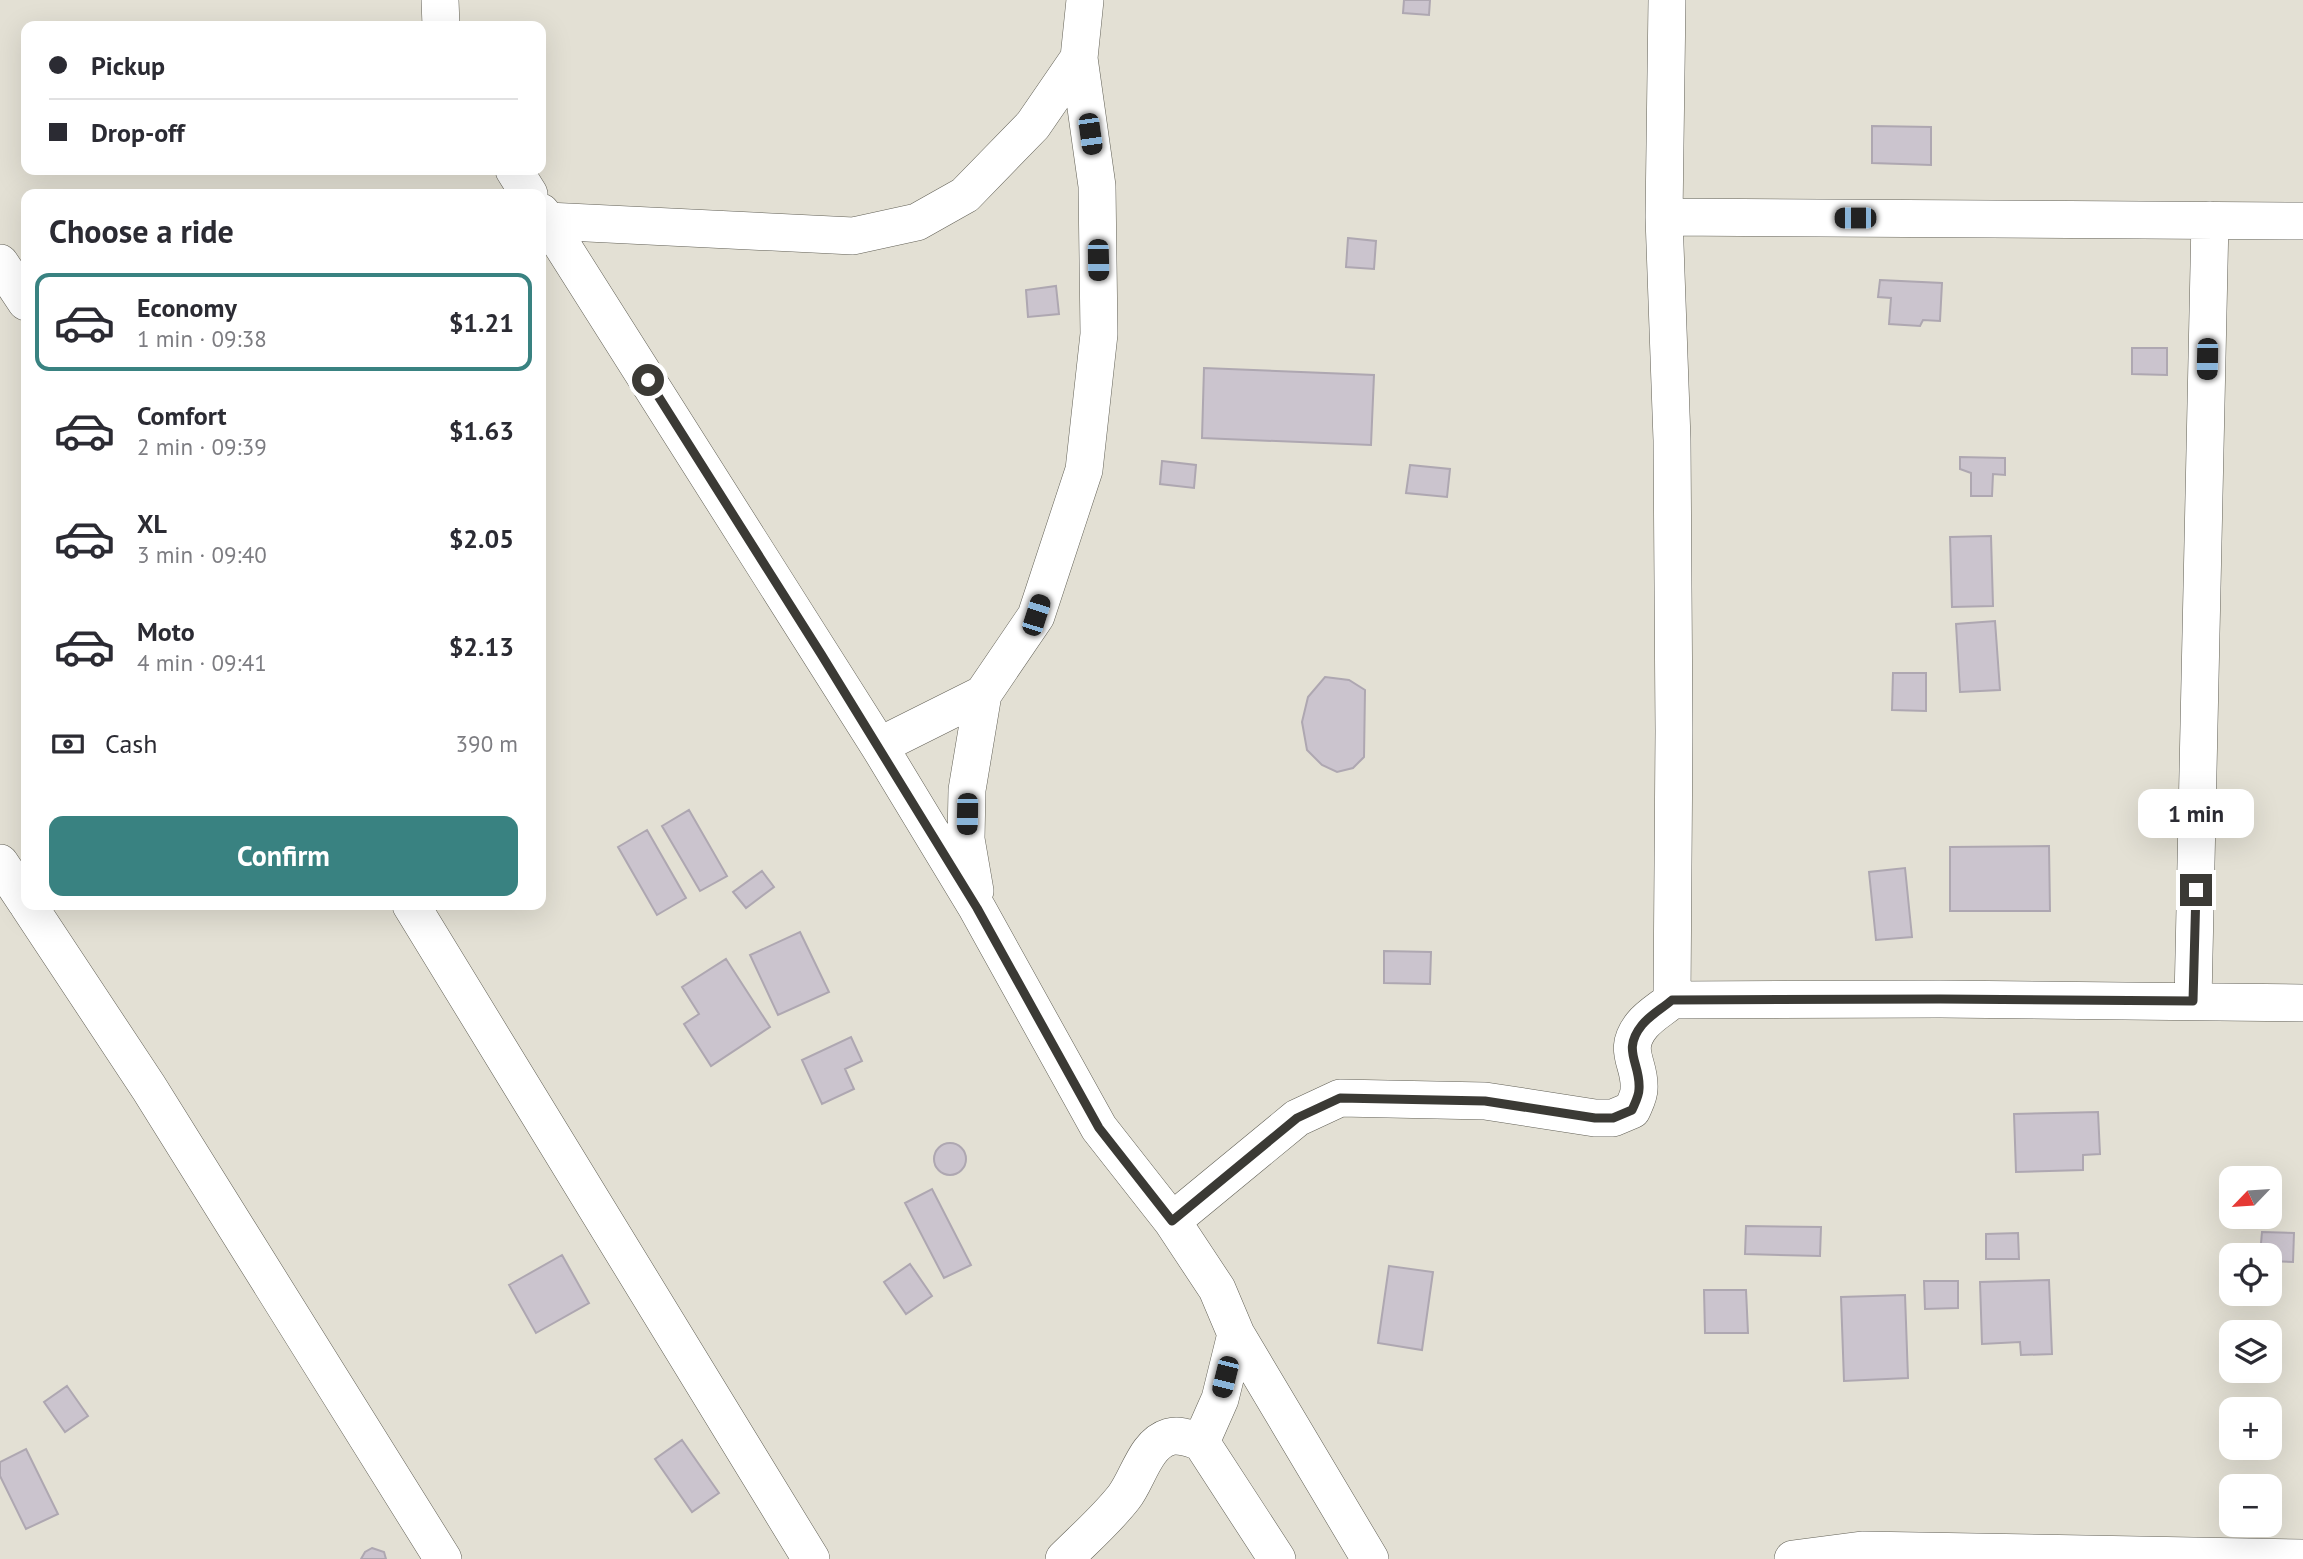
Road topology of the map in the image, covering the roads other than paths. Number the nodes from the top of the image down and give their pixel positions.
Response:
1 (440, 0) edge
2 (1085, 0) edge
3 (1667, 0) edge
4 (441, 21) edge
5 (1079, 58) junction
6 (546, 210) edge
7 (1664, 217) junction
8 (546, 220) edge
9 (2210, 220) junction
10 (2303, 221) edge
11 (0, 264) edge
12 (21, 295) edge
13 (983, 694) junction
14 (879, 747) junction
15 (0, 863) edge
16 (21, 895) edge
17 (977, 908) junction
18 (31, 910) edge
19 (414, 910) edge
20 (1672, 1000) junction
21 (2193, 1001) junction
22 (2303, 1003) edge
23 (1172, 1221) junction
24 (1236, 1334) junction
25 (1201, 1442) junction
26 (2303, 1558) edge
27 (443, 1559) edge
28 (811, 1559) edge
29 (1064, 1559) edge
30 (1277, 1559) edge
31 (1370, 1559) edge
32 (1793, 1559) edge

1 - 4 street
2 - 5 street
3 - 7 street
5 - 6 street
5 - 13 street
7 - 9 street
7 - 20 street
8 - 14 street
9 - 10 street
9 - 21 street
11 - 12 street
13 - 14 street
13 - 17 street
14 - 17 street
15 - 16 street
17 - 23 street
18 - 27 street
19 - 28 street
20 - 21 street
20 - 23 street
21 - 22 street
23 - 24 street
24 - 25 street
24 - 31 street
25 - 29 street
25 - 30 street
26 - 32 street

